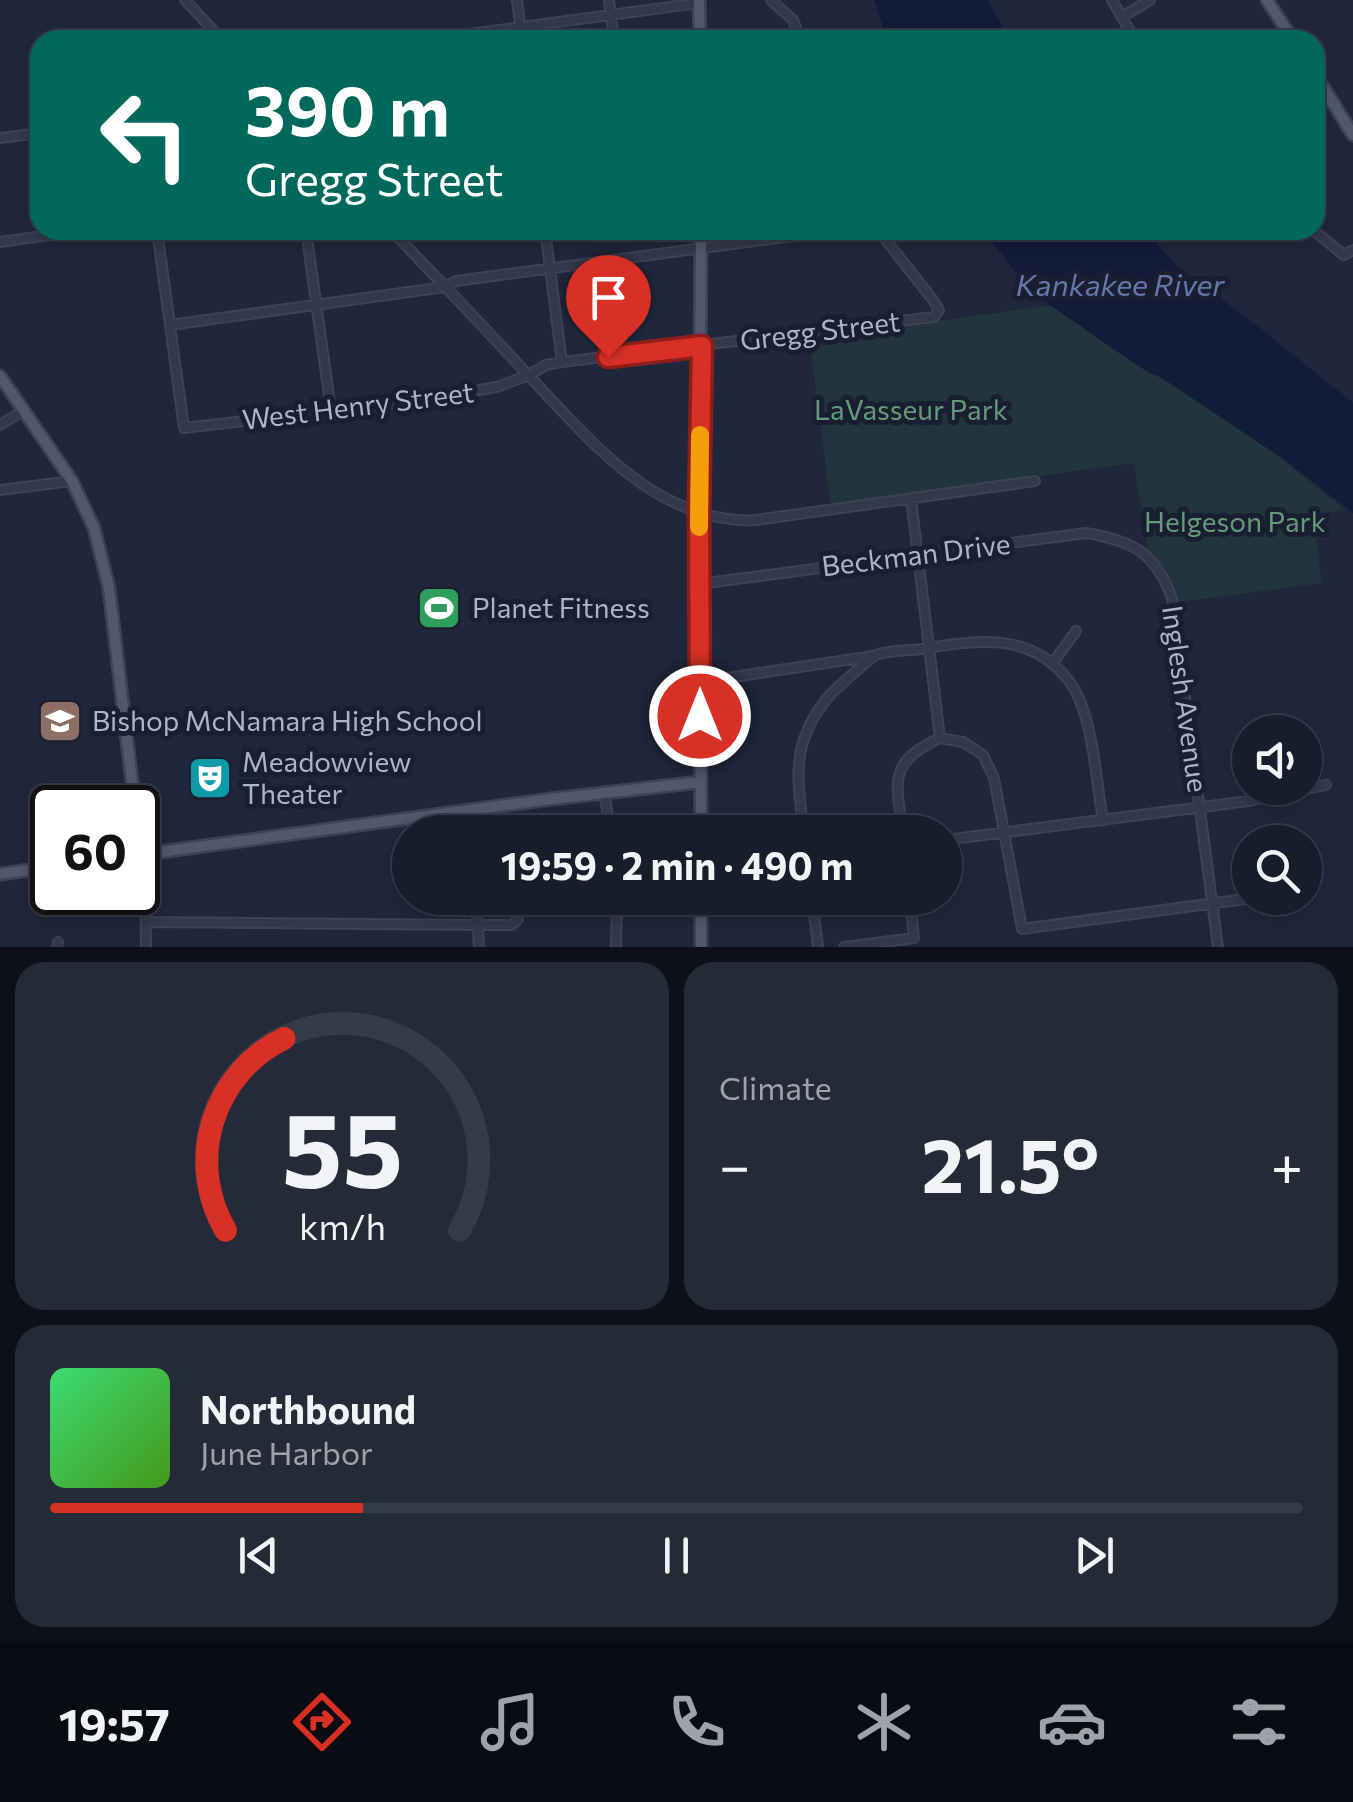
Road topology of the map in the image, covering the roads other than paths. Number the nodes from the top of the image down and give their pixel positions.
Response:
1 (185, 0) edge
2 (516, 0) edge
3 (609, 0) edge
4 (771, 0) edge
5 (1112, 0) edge
6 (1150, 0) edge
7 (1267, 0) edge
8 (699, 2) edge
9 (611, 15) junction
10 (1122, 17) junction
11 (520, 26) junction
12 (213, 30) edge
13 (493, 30) edge
14 (521, 30) edge
15 (613, 30) edge
16 (700, 30) edge
17 (797, 30) edge
18 (1130, 30) edge
19 (1287, 30) edge
20 (1325, 90) edge
21 (30, 134) edge
22 (1353, 134) edge
23 (0, 138) edge
24 (30, 238) edge
25 (158, 240) edge
26 (307, 240) edge
27 (400, 240) edge
28 (545, 240) edge
29 (701, 240) edge
30 (766, 240) edge
31 (886, 240) edge
32 (1325, 240) edge
33 (0, 242) edge
34 (701, 249) junction
35 (1353, 250) edge
36 (549, 268) junction
37 (445, 287) junction
38 (316, 305) junction
39 (170, 325) junction
40 (702, 346) junction
41 (562, 362) junction
42 (529, 375) junction
43 (0, 376) edge
44 (24, 410) junction
45 (331, 410) junction
46 (0, 425) edge
47 (72, 481) junction
48 (1035, 481) dead end
49 (0, 490) edge
50 (910, 499) junction
51 (699, 511) junction
52 (1132, 545) joint
53 (918, 555) junction
54 (699, 584) junction
55 (1076, 631) dead end
56 (930, 647) junction
57 (876, 656) junction
58 (1052, 664) junction
59 (700, 682) junction
60 (940, 738) junction
61 (700, 782) junction
62 (133, 785) edge
63 (1326, 785) dead end
64 (604, 792) junction
65 (1200, 808) junction
66 (469, 810) junction
67 (469, 815) edge
68 (607, 815) edge
69 (701, 815) edge
70 (802, 815) edge
71 (902, 815) edge
72 (1103, 821) junction
73 (1004, 833) junction
74 (962, 838) edge
75 (160, 852) edge
76 (30, 869) edge
77 (0, 874) edge
78 (1232, 900) edge
79 (1212, 902) junction
80 (145, 915) edge
81 (477, 915) edge
82 (516, 915) edge
83 (617, 915) edge
84 (701, 915) edge
85 (814, 915) edge
86 (912, 915) edge
87 (146, 922) junction
88 (478, 924) junction
89 (146, 947) edge
90 (479, 947) edge
91 (616, 947) edge
92 (701, 947) edge
93 (818, 947) edge
94 (844, 947) edge
95 (1218, 947) edge

1 - 12 street
2 - 11 street
3 - 9 street
4 - 17 street
5 - 10 street
6 - 10 street
7 - 19 main road
8 - 9 street
8 - 16 main road
9 - 11 street
9 - 15 street
10 - 18 street
11 - 13 street
11 - 14 street
20 - 22 main road
21 - 23 street
24 - 33 street
25 - 39 street
26 - 38 street
27 - 37 street
28 - 36 street
29 - 34 main road
30 - 34 street
31 - 40 street, Gregg Street
32 - 35 street
34 - 36 street
34 - 40 main road
36 - 37 street
36 - 41 street
37 - 38 street
37 - 42 street
38 - 39 street
38 - 45 street
39 - 45 street, West Henry Street
40 - 41 street, Gregg Street
40 - 51 main road
41 - 42 street, Gregg Street
42 - 45 street, West Henry Street
42 - 51 street
43 - 44 main road
44 - 46 street
44 - 47 main road
47 - 49 street
47 - 62 main road
48 - 50 street
50 - 51 street
50 - 53 street
51 - 54 main road
52 - 53 street, Beckman Drive
52 - 65 street, Inglesh Avenue
53 - 54 street, Beckman Drive
53 - 56 street
54 - 59 main road
55 - 58 street
56 - 57 street
56 - 58 street
56 - 60 street
57 - 59 street
57 - 70 street
58 - 72 street
59 - 61 main road
60 - 71 street
60 - 73 street
61 - 64 main road
61 - 69 main road
63 - 65 street
64 - 66 main road
64 - 68 street
65 - 72 street
65 - 79 street, Inglesh Avenue
66 - 67 street
66 - 75 main road
72 - 73 street
73 - 74 street
73 - 79 street
76 - 77 main road
78 - 79 street
79 - 95 street, Inglesh Avenue
80 - 87 street
81 - 88 street
82 - 88 street
83 - 91 street
84 - 92 main road
85 - 93 street
86 - 94 street
87 - 88 street
87 - 89 street
88 - 90 street

